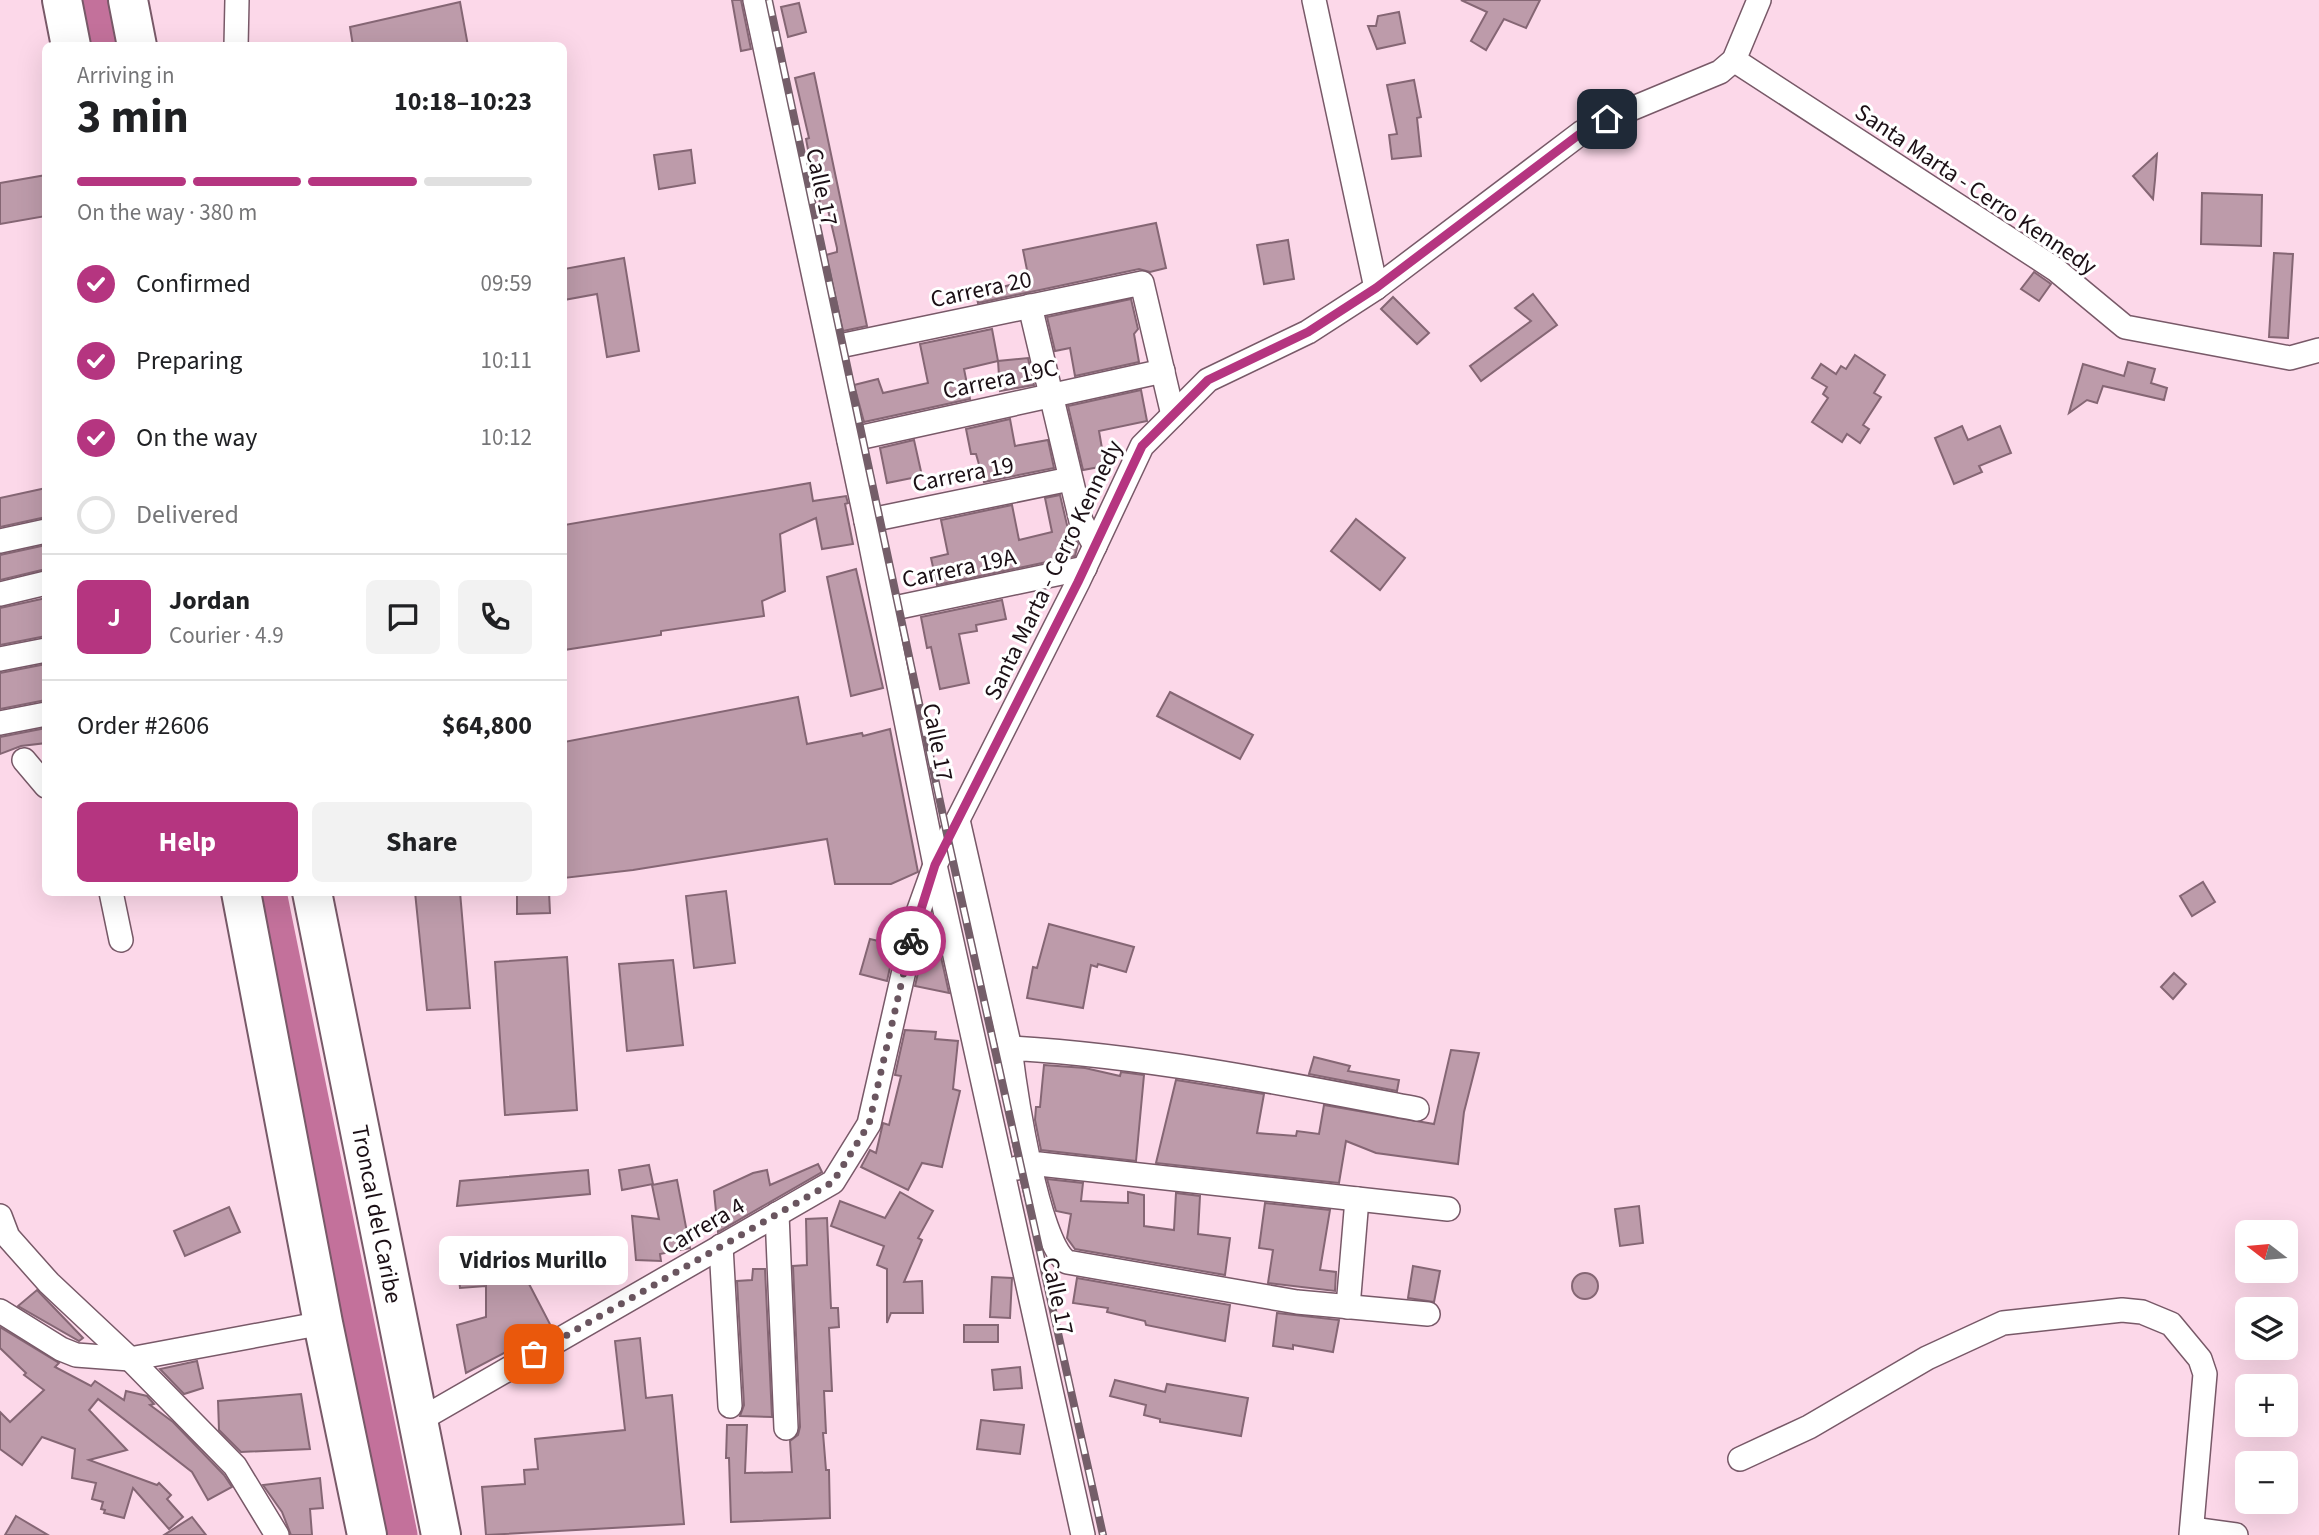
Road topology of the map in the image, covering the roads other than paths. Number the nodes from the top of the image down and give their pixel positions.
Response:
1 (62, 0) edge
2 (128, 0) edge
3 (237, 0) edge
4 (755, 0) edge
5 (1314, 0) edge
6 (1759, 0) edge
7 (70, 42) edge
8 (136, 42) edge
9 (236, 42) edge
10 (1734, 60) junction
11 (1376, 288) junction
12 (1030, 306) junction
13 (830, 348) junction
14 (2319, 350) edge
15 (1163, 371) junction
16 (1051, 394) junction
17 (1173, 415) junction
18 (849, 440) junction
19 (1070, 479) junction
20 (866, 521) junction
21 (42, 532) edge
22 (0, 541) edge
23 (1095, 546) junction
24 (1085, 568) junction
25 (42, 584) edge
26 (0, 594) edge
27 (885, 610) junction
28 (42, 651) edge
29 (0, 659) edge
30 (42, 715) edge
31 (0, 723) edge
32 (24, 760) dead end
33 (42, 781) edge
34 (958, 820) junction
35 (935, 865) junction
36 (112, 896) edge
37 (242, 896) edge
38 (313, 896) edge
39 (121, 940) dead end
40 (1010, 1048) junction
41 (1417, 1109) dead end
42 (1031, 1165) junction
43 (1004, 1172) junction
44 (833, 1182) joint
45 (1357, 1199) junction
46 (1448, 1209) dead end
47 (776, 1214) junction
48 (0, 1216) edge
49 (721, 1246) junction
50 (1348, 1307) junction
51 (0, 1311) edge
52 (1428, 1314) dead end
53 (323, 1323) junction
54 (130, 1359) junction
55 (730, 1406) dead end
56 (418, 1421) junction
57 (786, 1428) dead end
58 (1740, 1458) dead end
59 (2192, 1532) edge
60 (277, 1535) edge
61 (367, 1535) edge
62 (441, 1535) edge
63 (1083, 1535) edge
64 (2236, 1535) edge

1 - 7 highway
2 - 8 highway
3 - 9 street
4 - 13 street, Calle 17
5 - 11 street
6 - 10 street
10 - 11 street, Santa Marta - Cerro Kennedy
10 - 14 street, Santa Marta - Cerro Kennedy
11 - 17 street, Santa Marta - Cerro Kennedy
12 - 13 street, Carrera 20
12 - 15 street, Carrera 20
12 - 16 street
13 - 18 street, Calle 17
15 - 16 street, Carrera 19C
15 - 17 street
16 - 18 street, Carrera 19C
16 - 19 street
17 - 23 street, Santa Marta - Cerro Kennedy
18 - 20 street, Calle 17
19 - 20 street, Carrera 19
19 - 23 street
20 - 27 street, Calle 17
21 - 22 street
23 - 24 street, Santa Marta - Cerro Kennedy
24 - 27 street, Carrera 19A
24 - 34 street, Santa Marta - Cerro Kennedy
25 - 26 street
27 - 35 street, Calle 17
28 - 29 street
30 - 31 street
32 - 33 street
34 - 35 street, Santa Marta - Cerro Kennedy
34 - 40 street
35 - 43 street, Calle 17
35 - 44 street, Santa Marta - Cerro Kennedy
36 - 39 street
37 - 53 highway
38 - 56 highway, Troncal del Caribe
40 - 41 street
40 - 42 street
42 - 43 street
42 - 45 street
42 - 50 street
43 - 63 street, Calle 17
44 - 47 street, Carrera 4
45 - 46 street
45 - 50 street
47 - 49 street, Carrera 4
47 - 57 street
48 - 54 street
49 - 55 street
49 - 56 street, Carrera 4
50 - 52 street
51 - 54 street
53 - 54 street
53 - 61 highway
54 - 60 street
56 - 62 highway, Troncal del Caribe
58 - 59 street
59 - 64 street

